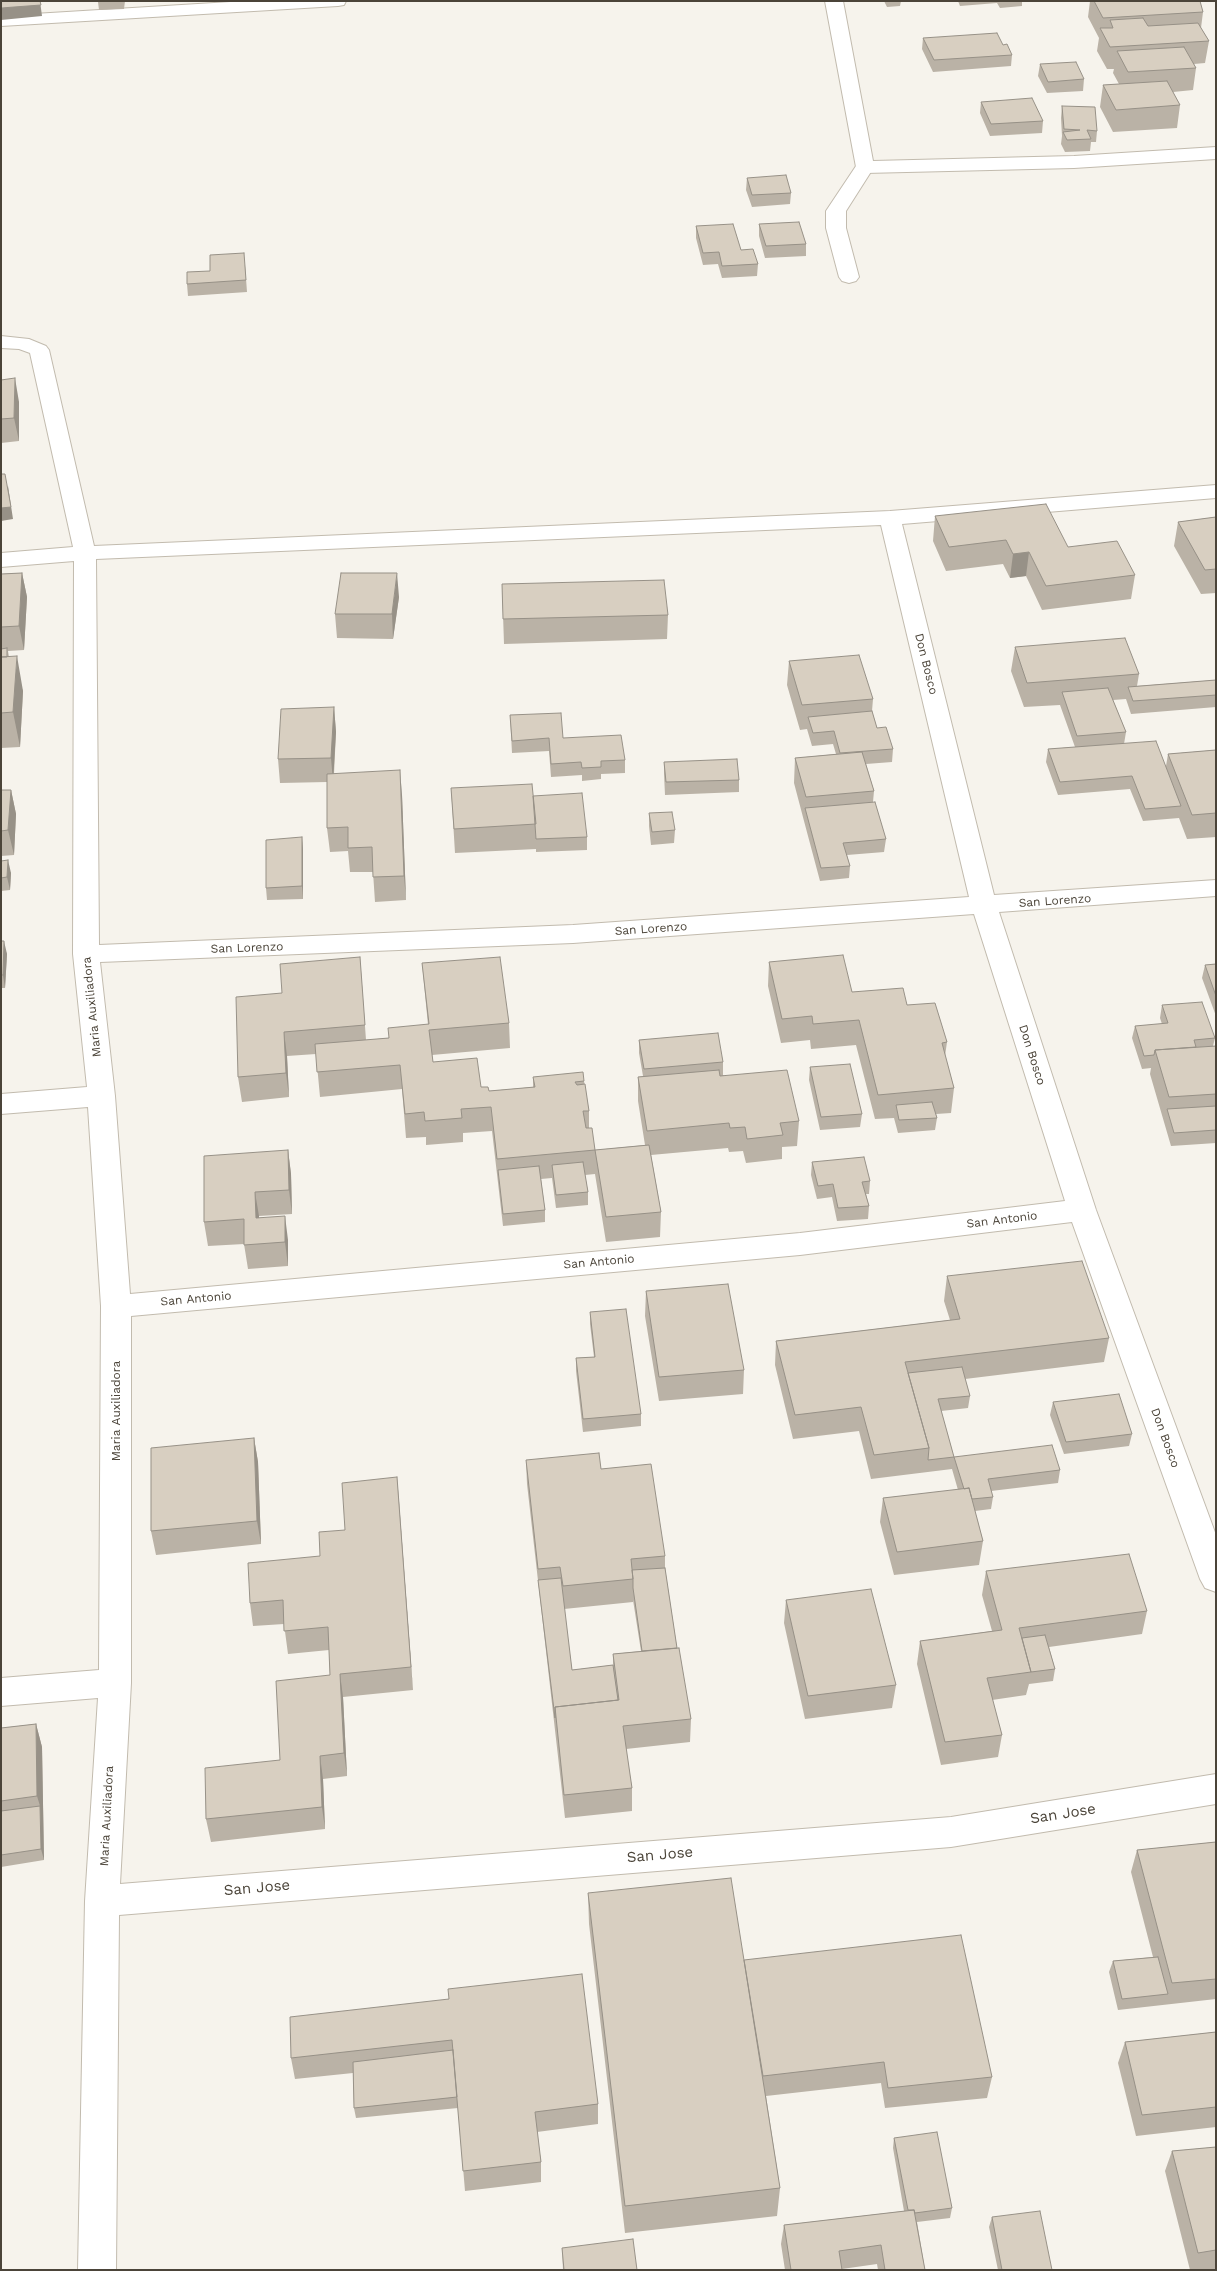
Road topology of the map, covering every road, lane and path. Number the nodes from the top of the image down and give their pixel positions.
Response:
1 (338, 1) edge
2 (834, 1) edge
3 (1, 21) edge
4 (1216, 153) edge
5 (865, 167) junction
6 (849, 277) dead end
7 (1, 342) edge
8 (1216, 491) edge
9 (890, 518) junction
10 (85, 553) junction
11 (1, 560) edge
12 (1216, 888) edge
13 (984, 906) junction
14 (86, 954) junction
15 (101, 1096) junction
16 (1, 1104) edge
17 (1082, 1210) junction
18 (116, 1306) junction
19 (1216, 1579) edge
20 (115, 1683) junction
21 (1, 1692) edge
22 (1216, 1789) edge
23 (102, 1901) junction
24 (97, 2270) edge

1 - 3 street
2 - 5 street
4 - 5 street
5 - 6 street
7 - 10 street, Maria Auxiliadora
8 - 9 street
9 - 10 street
9 - 13 street, Don Bosco
10 - 11 street
10 - 14 street, Maria Auxiliadora
12 - 13 street, San Lorenzo
13 - 14 street, San Lorenzo
13 - 17 street, Don Bosco
14 - 15 street, Maria Auxiliadora
15 - 16 street
15 - 18 street, Maria Auxiliadora
17 - 18 street, San Antonio
17 - 19 street, Don Bosco
18 - 20 street, Maria Auxiliadora
20 - 21 street
20 - 23 street, Maria Auxiliadora
22 - 23 street, San Jose
23 - 24 street, Maria Auxiliadora

